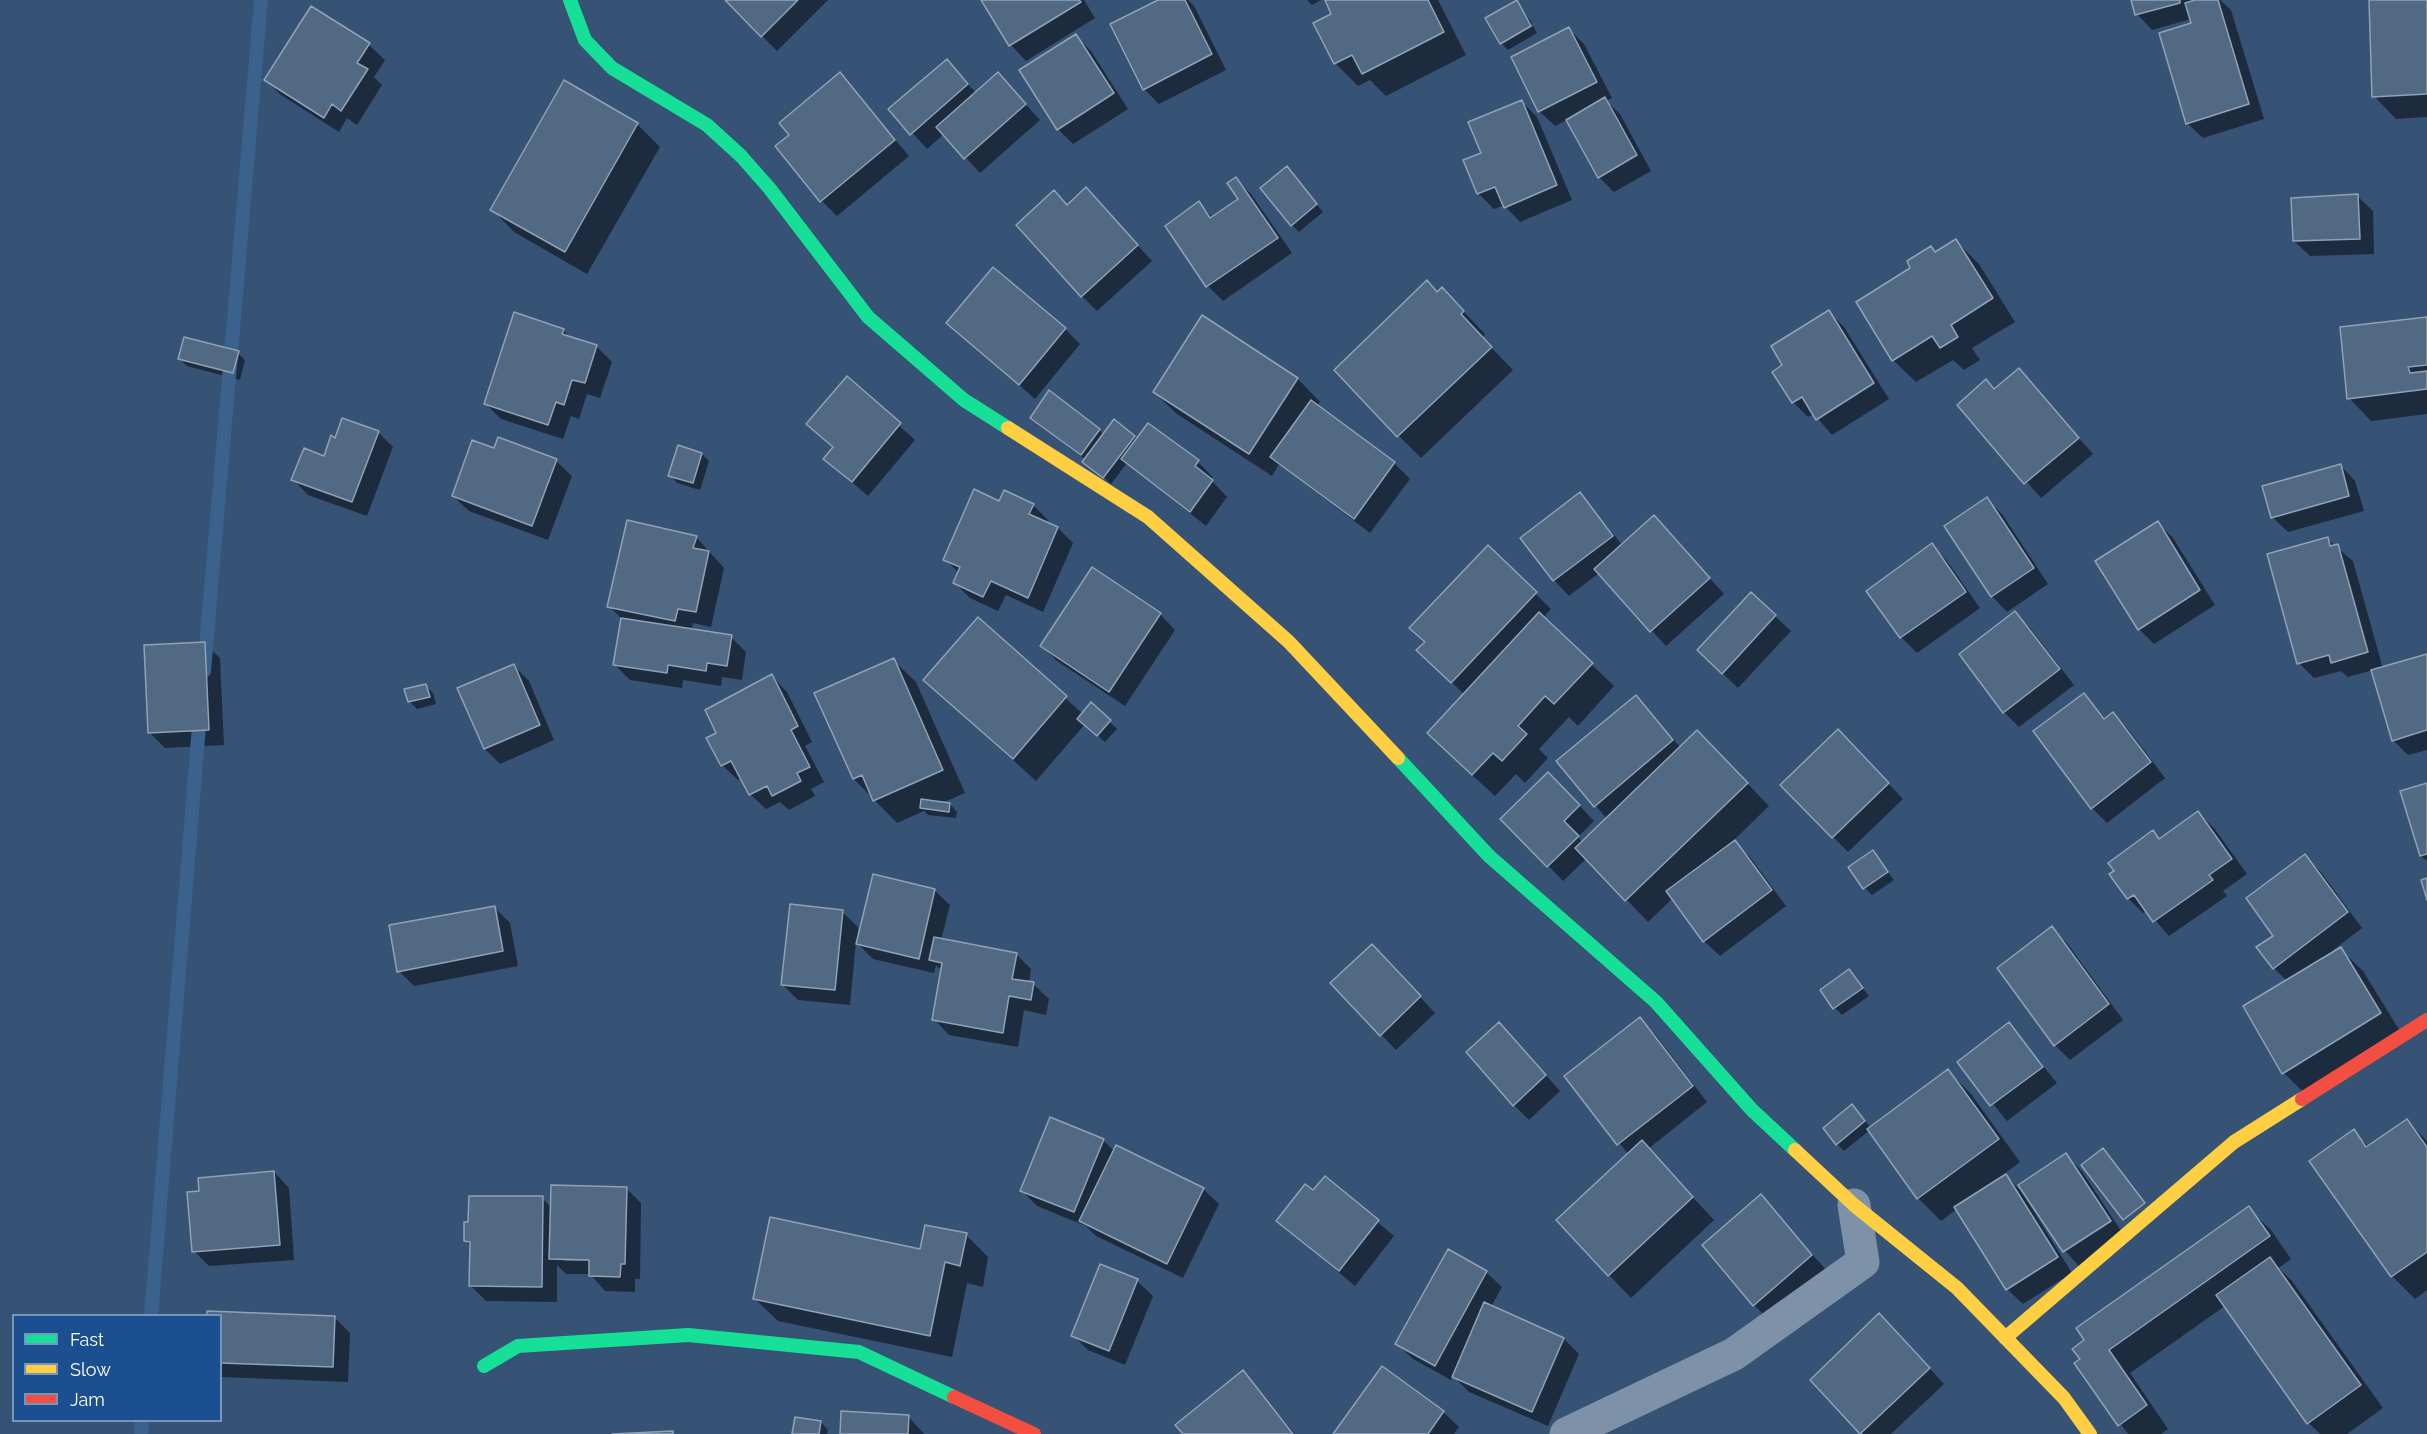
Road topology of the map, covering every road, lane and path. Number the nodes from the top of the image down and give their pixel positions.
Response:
1 (570, 0) edge
2 (2427, 1020) edge
3 (1854, 1205) junction
4 (2005, 1338) junction
5 (484, 1366) dead end
6 (1034, 1434) edge
7 (1566, 1434) edge
8 (2090, 1434) edge

1 - 3 street
2 - 4 street
3 - 4 street
3 - 7 street
4 - 8 street
5 - 6 street

